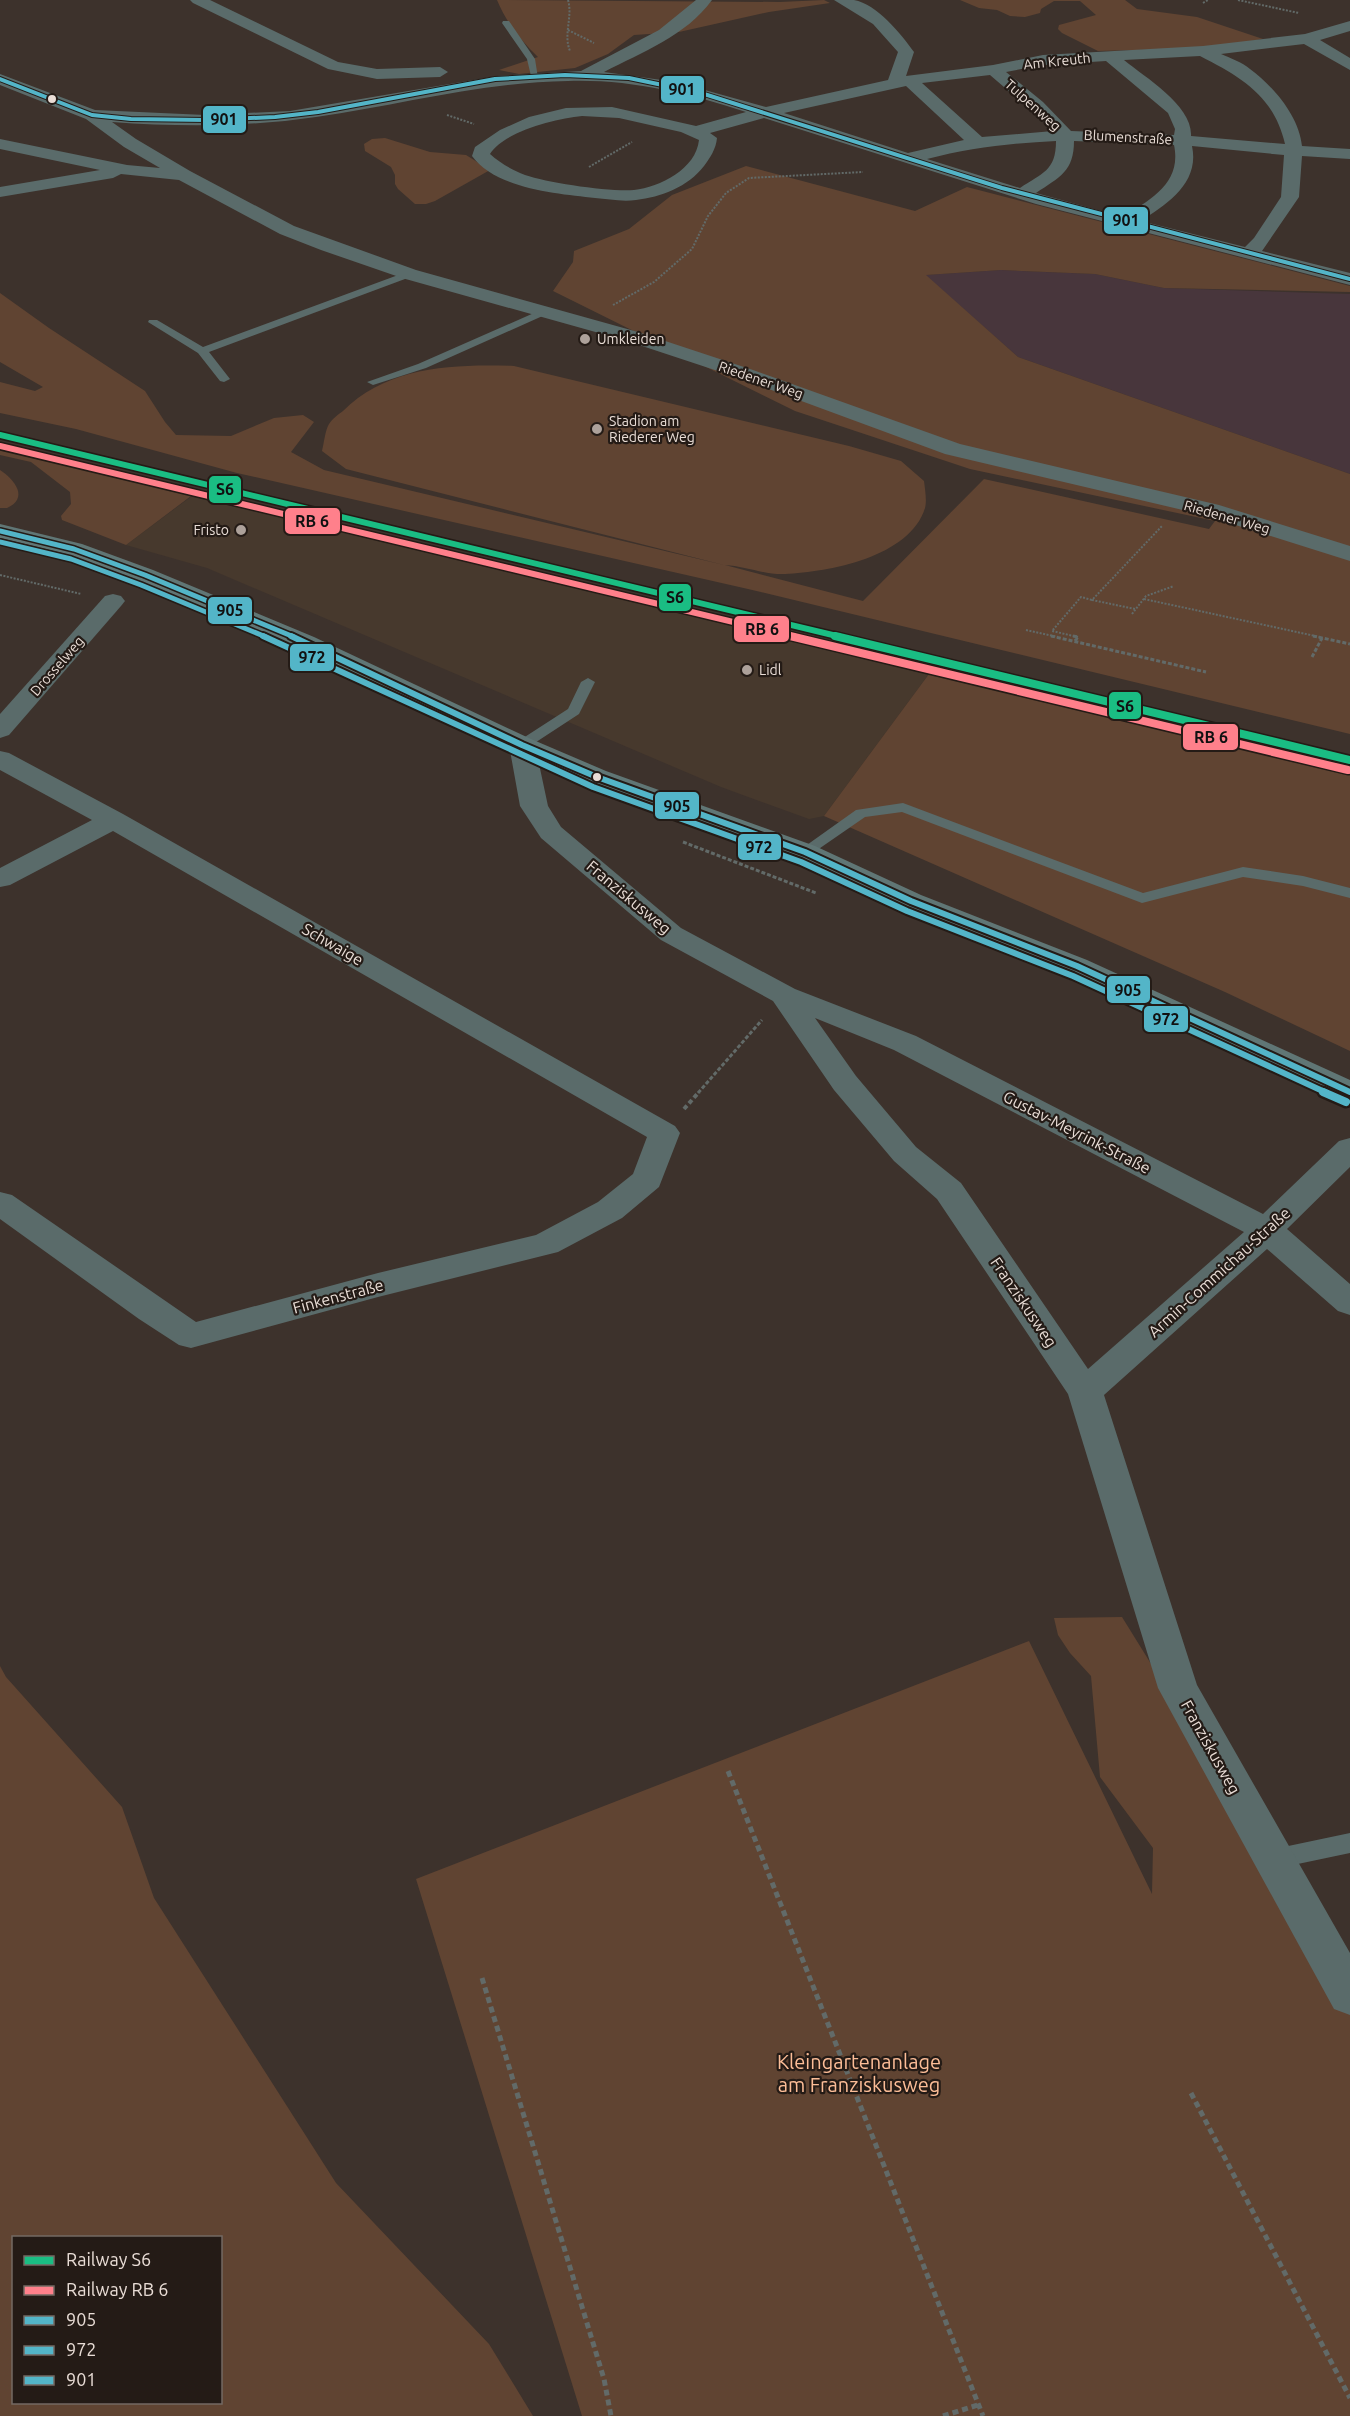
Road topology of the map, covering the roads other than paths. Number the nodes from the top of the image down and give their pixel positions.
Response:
1 (198, 0) edge
2 (704, 0) edge
3 (842, 0) edge
4 (506, 23) dead end
5 (1350, 26) edge
6 (1307, 39) junction
7 (1203, 51) junction
8 (1109, 56) junction
9 (1350, 65) edge
10 (993, 70) junction
11 (586, 75) junction
12 (534, 76) junction
13 (0, 79) edge
14 (495, 79) junction
15 (902, 82) junction
16 (765, 112) junction
17 (92, 115) junction
18 (688, 129) junction
19 (1065, 134) junction
20 (976, 141) junction
21 (1182, 141) junction
22 (0, 144) edge
23 (1295, 150) junction
24 (1350, 154) edge
25 (908, 158) junction
26 (127, 171) junction
27 (184, 175) junction
28 (0, 192) edge
29 (1022, 194) junction
30 (1127, 222) junction
31 (1249, 254) junction
32 (409, 274) junction
33 (1349, 277) edge
34 (553, 314) junction
35 (153, 322) dead end
36 (202, 351) junction
37 (224, 379) dead end
38 (373, 382) dead end
39 (0, 531) edge
40 (1350, 554) edge
41 (113, 601) dead end
42 (588, 682) dead end
43 (0, 730) edge
44 (522, 745) junction
45 (0, 759) edge
46 (113, 820) junction
47 (805, 852) junction
48 (0, 879) edge
49 (1350, 893) edge
50 (784, 994) junction
51 (1350, 1092) edge
52 (664, 1133) joint
53 (1350, 1148) edge
54 (0, 1203) edge
55 (1267, 1230) junction
56 (1350, 1303) edge
57 (1085, 1392) junction
58 (1350, 1843) edge
59 (1274, 1859) junction
60 (1350, 1995) edge

1 - 14 street
2 - 11 street
3 - 15 street
4 - 12 lane
5 - 6 street, Am Kreuth
6 - 7 street, Am Kreuth
6 - 9 street
7 - 8 street, Am Kreuth
7 - 23 street
8 - 10 street, Am Kreuth
8 - 21 street
10 - 15 street, Am Kreuth
10 - 19 street, Tulpenweg
11 - 12 street
11 - 16 street
12 - 14 street
13 - 17 street
14 - 17 street
15 - 16 street, Am Kreuth
15 - 20 street
16 - 18 street, Am Kreuth
16 - 25 street
17 - 27 street, Riedener Weg
18 - 18 street
19 - 20 street, Blumenstraße
19 - 21 street, Blumenstraße
19 - 29 street, Tulpenweg
20 - 25 street, Blumenstraße
21 - 23 street, Blumenstraße
21 - 30 street
22 - 26 street, Riedener Weg
23 - 24 street, Blumenstraße
23 - 31 street
25 - 29 street
26 - 27 street, Riedener Weg
26 - 28 street
27 - 32 street, Riedener Weg
29 - 30 street
30 - 31 street
31 - 33 street
32 - 34 street, Riedener Weg
32 - 36 lane
34 - 38 lane
34 - 40 street, Riedener Weg
35 - 36 lane
36 - 37 lane
39 - 44 main road
41 - 43 street, Drosselweg
42 - 44 lane
44 - 47 main road
44 - 50 street, Franziskusweg
45 - 46 street, Schwaige
46 - 48 street
46 - 52 street, Schwaige
47 - 49 lane
47 - 51 main road
50 - 55 street, Gustav-Meyrink-Straße
50 - 57 street, Franziskusweg
52 - 54 street, Finkenstraße
53 - 55 street, Armin-Commichau-Straße
55 - 56 street, Gustav-Meyrink-Straße
55 - 57 street, Armin-Commichau-Straße
57 - 59 street, Franziskusweg
58 - 59 lane
59 - 60 street, Franziskusweg

